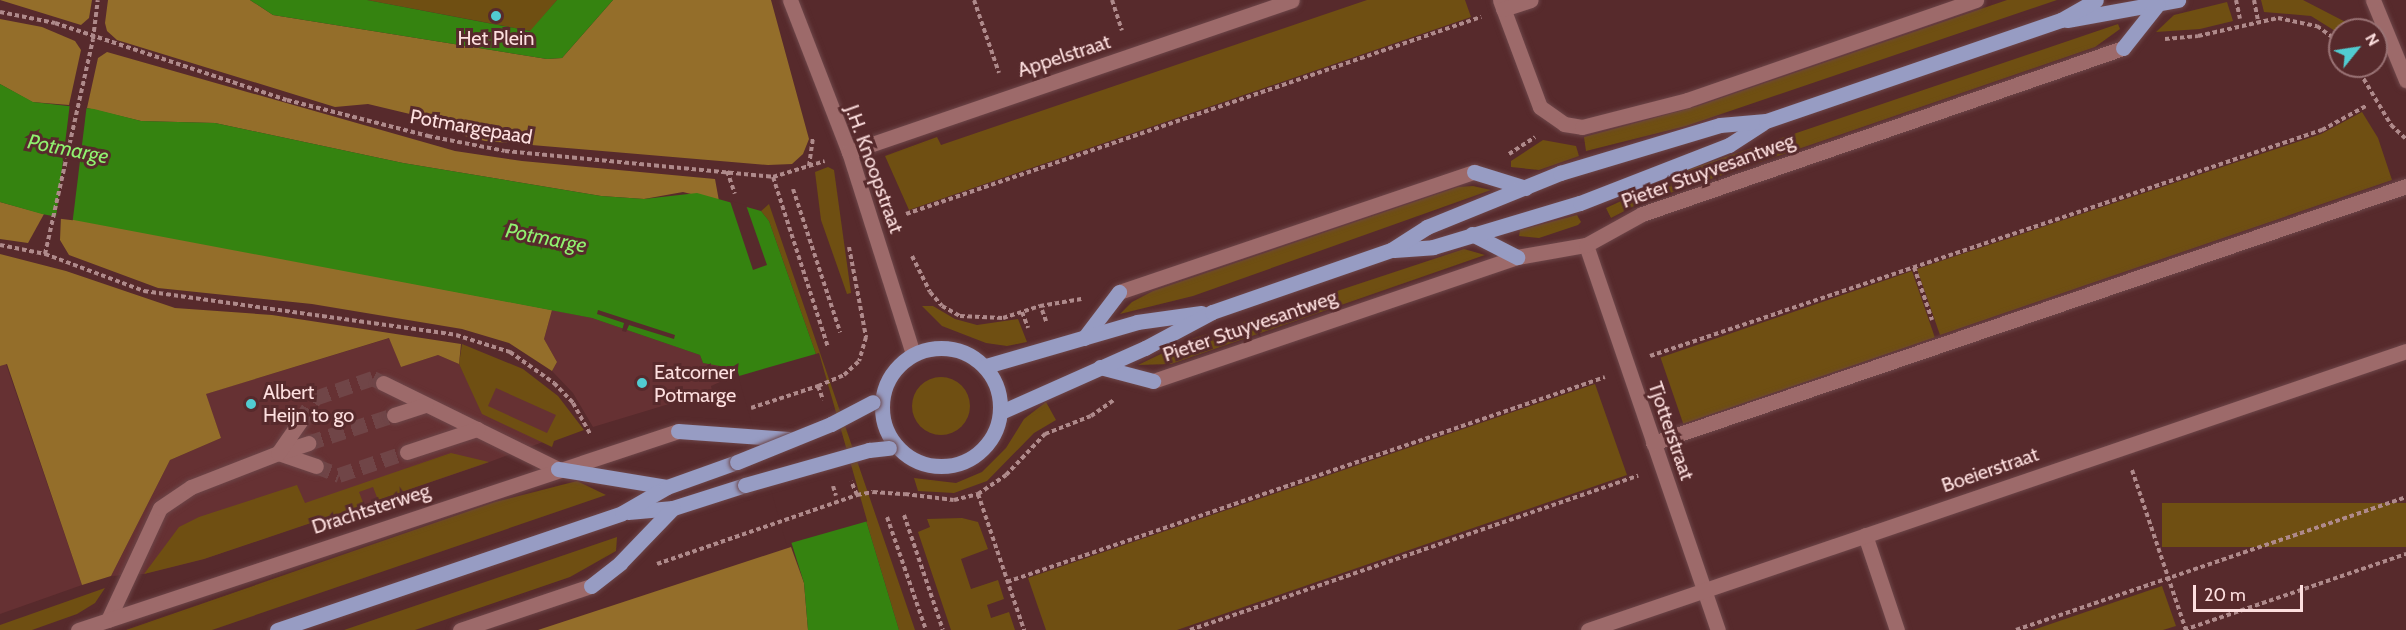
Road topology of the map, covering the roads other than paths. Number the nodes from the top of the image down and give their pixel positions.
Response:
1 (790, 0) edge
2 (1292, 0) edge
3 (1531, 0) edge
4 (1976, 0) edge
5 (2096, 0) edge
6 (2178, 0) edge
7 (2373, 0) edge
8 (2158, 4) junction
9 (1502, 5) edge
10 (2061, 20) junction
11 (2123, 48) joint
12 (2406, 80) edge
13 (1767, 121) junction
14 (849, 152) junction
15 (1473, 172) joint
16 (2406, 186) edge
17 (1526, 188) junction
18 (1472, 234) junction
19 (1586, 245) junction
20 (1391, 250) junction
21 (1517, 256) junction
22 (1119, 292) joint
23 (1212, 312) junction
24 (1084, 338) junction
25 (2406, 351) edge
26 (913, 354) junction
27 (986, 366) junction
28 (1100, 367) junction
29 (1153, 381) joint
30 (383, 383) tunnel mouth
31 (886, 384) junction
32 (425, 405) junction
33 (1000, 412) junction
34 (394, 415) tunnel mouth
35 (300, 421) tunnel mouth
36 (477, 429) junction
37 (678, 431) joint
38 (789, 439) junction
39 (308, 443) tunnel mouth
40 (1653, 443) junction
41 (895, 449) junction
42 (407, 452) tunnel mouth
43 (278, 453) junction
44 (316, 466) tunnel mouth
45 (558, 469) junction
46 (667, 487) junction
47 (673, 508) junction
48 (622, 513) junction
49 (1865, 535) junction
50 (591, 586) joint
51 (1704, 591) junction
52 (108, 620) junction
53 (78, 630) edge
54 (277, 630) edge
55 (460, 630) edge
56 (1588, 630) edge
57 (1718, 630) edge
58 (1897, 630) edge

1 - 14 street, J.H. Knoopstraat
2 - 14 street, Appelstraat
3 - 9 street
4 - 9 street
5 - 10 main road, Pieter Stuyvesantweg
6 - 8 main road, Pieter Stuyvesantweg
7 - 12 street
8 - 10 main road, Pieter Stuyvesantweg
8 - 11 main road
10 - 13 main road, Pieter Stuyvesantweg
11 - 19 street, Pieter Stuyvesantweg
13 - 17 main road, Pieter Stuyvesantweg
13 - 18 main road, Pieter Stuyvesantweg
14 - 26 street, J.H. Knoopstraat
15 - 17 main road
15 - 22 street
16 - 40 street
17 - 20 main road, Pieter Stuyvesantweg
18 - 20 main road, Pieter Stuyvesantweg
18 - 21 main road
19 - 21 street, Pieter Stuyvesantweg
19 - 40 street, Tjotterstraat
20 - 23 main road, Pieter Stuyvesantweg
21 - 29 street, Pieter Stuyvesantweg
22 - 24 main road
23 - 24 main road, Pieter Stuyvesantweg
23 - 28 main road, Pieter Stuyvesantweg
24 - 27 main road, Pieter Stuyvesantweg
25 - 49 street, Boeierstraat
26 - 27 main road
26 - 31 main road
27 - 33 main road
28 - 29 main road
28 - 33 main road, Pieter Stuyvesantweg
30 - 32 street
31 - 38 main road, bridge
31 - 41 main road
32 - 34 street
32 - 36 street
33 - 41 main road
35 - 43 street
36 - 42 street
36 - 45 street
37 - 38 main road
37 - 45 street, Drachtsterweg
38 - 46 main road, bridge
39 - 43 street
40 - 51 street, Tjotterstraat
41 - 47 main road, bridge
43 - 44 street
43 - 52 street
45 - 46 main road
45 - 52 street, Drachtsterweg
46 - 48 main road
47 - 48 main road
47 - 50 main road
48 - 54 main road
49 - 51 street, Boeierstraat
49 - 58 street
50 - 55 street
51 - 56 street, Boeierstraat
51 - 57 street, Tjotterstraat
52 - 53 street, Drachtsterweg

